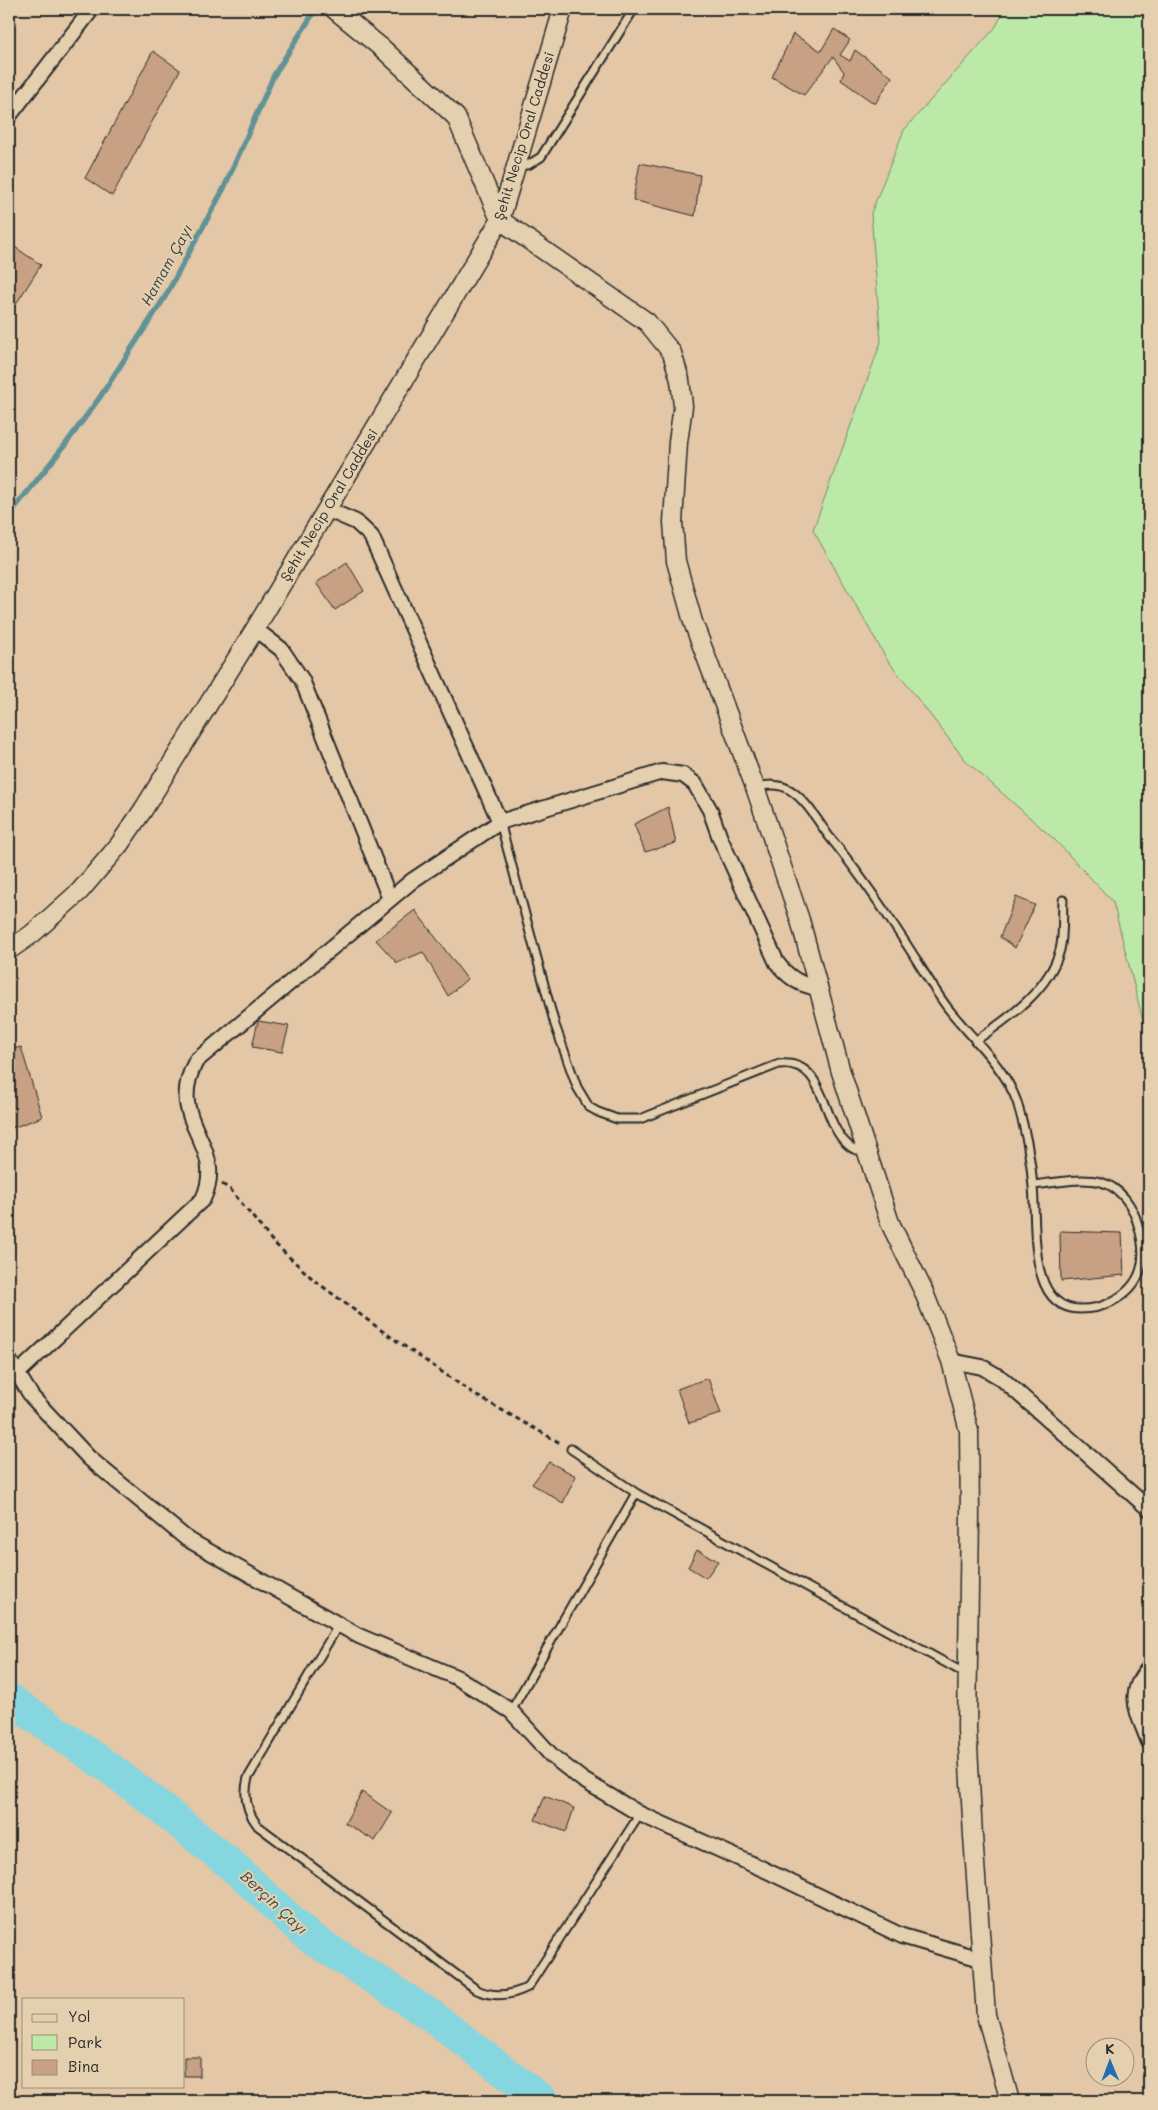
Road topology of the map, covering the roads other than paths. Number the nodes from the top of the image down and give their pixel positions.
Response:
1 (92, 9) edge
2 (334, 9) edge
3 (563, 9) edge
4 (634, 9) edge
5 (9, 116) edge
6 (516, 165) junction
7 (500, 220) junction
8 (326, 509) junction
9 (255, 629) junction
10 (755, 787) junction
11 (500, 822) junction
12 (390, 898) junction
13 (1062, 900) dead end
14 (9, 950) edge
15 (818, 988) junction
16 (975, 1041) junction
17 (867, 1150) junction
18 (1033, 1185) junction
19 (9, 1360) edge
20 (951, 1361) junction
21 (17, 1374) junction
22 (571, 1449) road end
23 (636, 1493) junction
24 (1149, 1509) edge
25 (340, 1624) junction
26 (1149, 1668) edge
27 (968, 1675) junction
28 (511, 1711) junction
29 (1149, 1742) edge
30 (640, 1814) junction
31 (981, 1959) junction
32 (1010, 2101) edge

1 - 5 street
2 - 7 street
3 - 6 street, Şehit Necip Oral Caddesi
4 - 6 lane
6 - 7 street, Şehit Necip Oral Caddesi
7 - 8 street, Şehit Necip Oral Caddesi
7 - 10 street
8 - 9 street, Şehit Necip Oral Caddesi
8 - 11 street
9 - 12 street
9 - 14 street, Şehit Necip Oral Caddesi
10 - 15 street
10 - 16 lane
11 - 12 street
11 - 15 street
11 - 17 lane
12 - 21 street
13 - 16 lane
15 - 17 street
16 - 18 lane
17 - 20 street
18 - 18 lane
19 - 21 street
20 - 24 street
20 - 27 street
21 - 25 street
22 - 23 lane
23 - 27 lane
23 - 28 lane
25 - 28 street
25 - 30 lane
26 - 29 street
27 - 31 street
28 - 30 street
30 - 31 street
31 - 32 street

